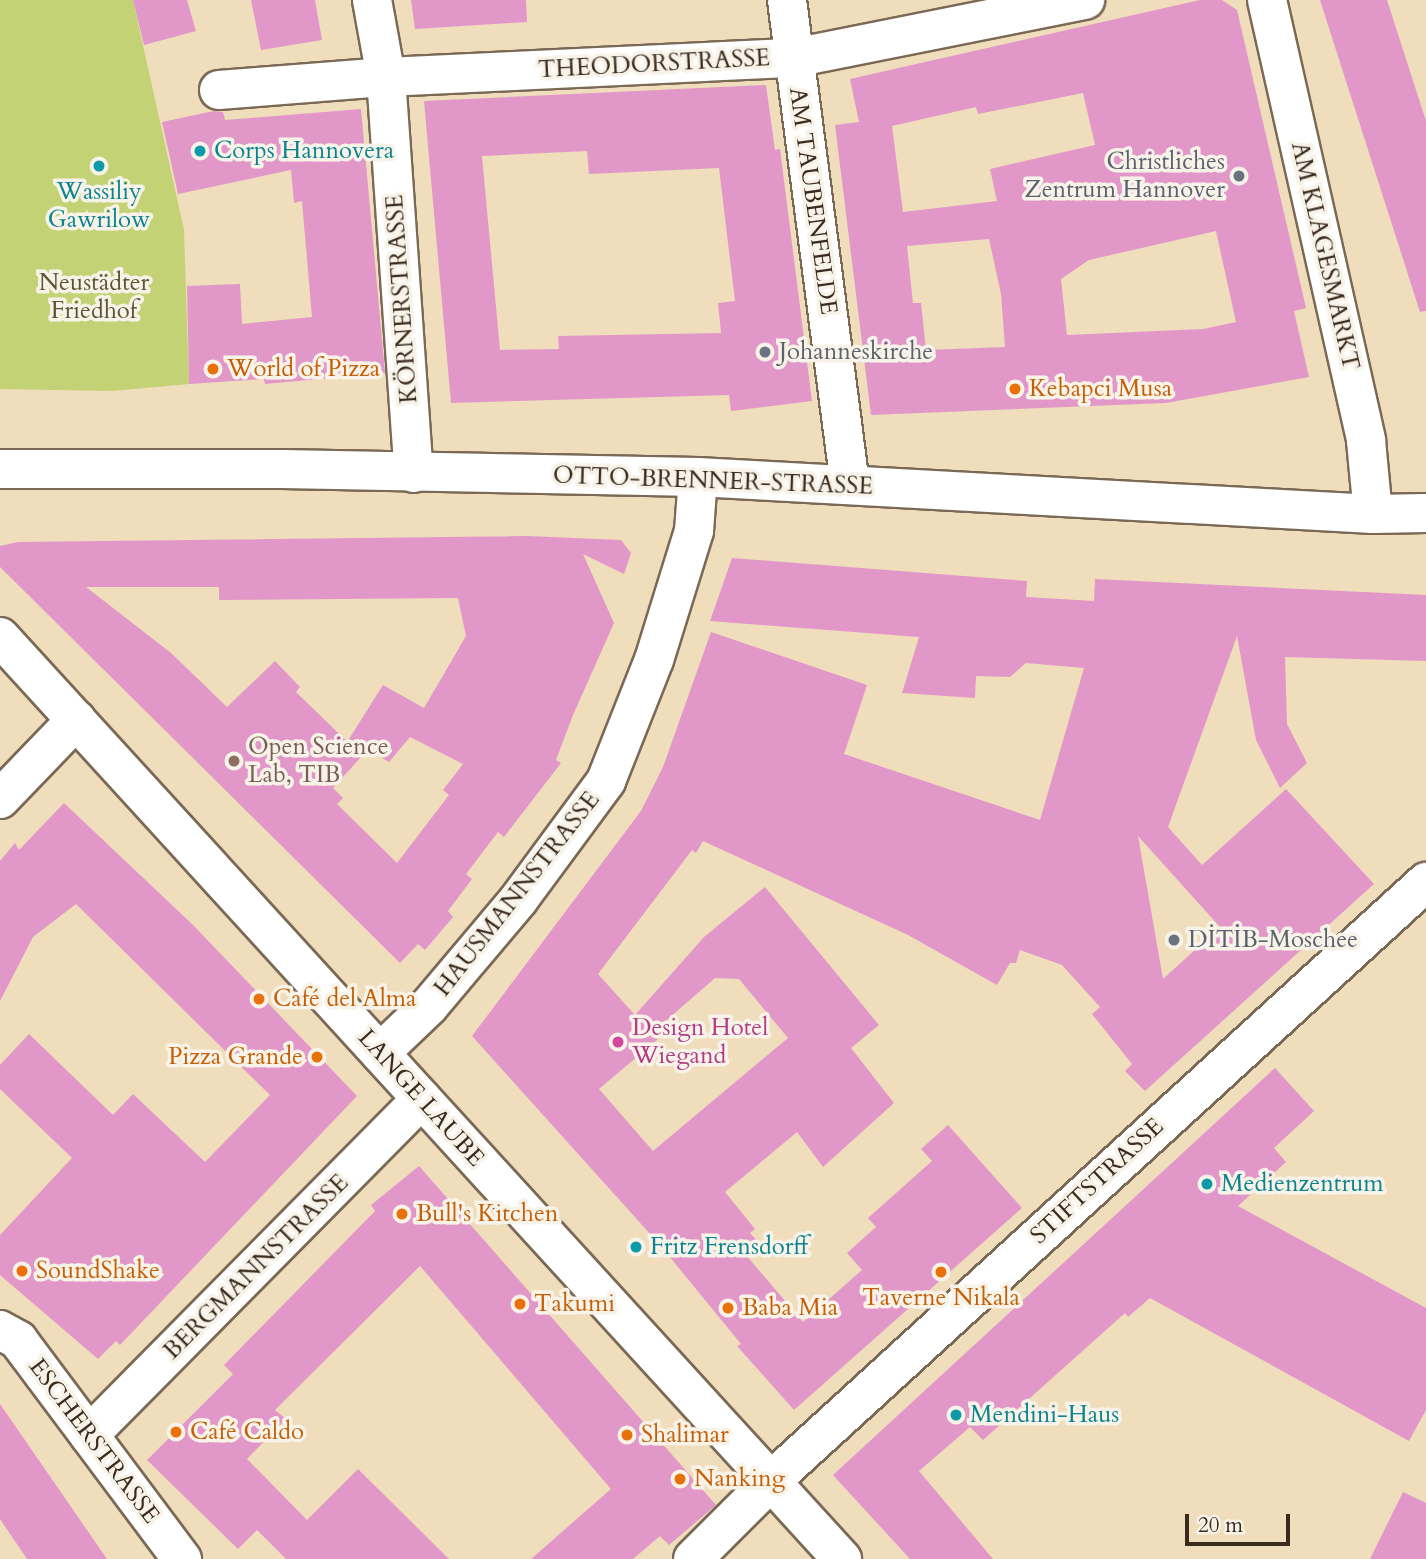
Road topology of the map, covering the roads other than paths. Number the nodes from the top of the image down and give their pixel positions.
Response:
1 (372, 0) edge
2 (787, 0) edge
3 (1085, 0) edge
4 (1267, 0) edge
5 (794, 58) junction
6 (386, 77) junction
7 (219, 90) dead end
8 (0, 469) edge
9 (414, 473) junction
10 (698, 477) junction
11 (850, 484) junction
12 (1426, 513) edge
13 (1373, 514) junction
14 (0, 637) edge
15 (76, 720) junction
16 (0, 799) edge
17 (1426, 882) edge
18 (380, 1053) junction
19 (422, 1099) junction
20 (0, 1330) edge
21 (89, 1435) junction
22 (771, 1481) junction
23 (182, 1559) edge
24 (693, 1559) edge
25 (842, 1559) edge

1 - 6 street, KÖRNERSTRASSE
2 - 5 street, AM TAUBENFELDE
3 - 5 street, THEODORSTRASSE
4 - 13 street, AM KLAGESMARKT
5 - 6 street, THEODORSTRASSE
5 - 11 street, AM TAUBENFELDE
6 - 7 street, THEODORSTRASSE
6 - 9 street, KÖRNERSTRASSE
8 - 9 street, OTTO-BRENNER-STRASSE
9 - 10 street, OTTO-BRENNER-STRASSE
10 - 11 street, OTTO-BRENNER-STRASSE
10 - 18 street, HAUSMANNSTRASSE
11 - 13 street, OTTO-BRENNER-STRASSE
12 - 13 street, OTTO-BRENNER-STRASSE
14 - 15 street, LANGE LAUBE
15 - 16 street
15 - 18 street, LANGE LAUBE
17 - 22 street, STIFTSTRASSE
18 - 19 street, LANGE LAUBE
19 - 21 street, BERGMANNSTRASSE
19 - 22 street, LANGE LAUBE
20 - 21 street, ESCHERSTRASSE
21 - 23 street, ESCHERSTRASSE
22 - 24 street
22 - 25 street, LANGE LAUBE

